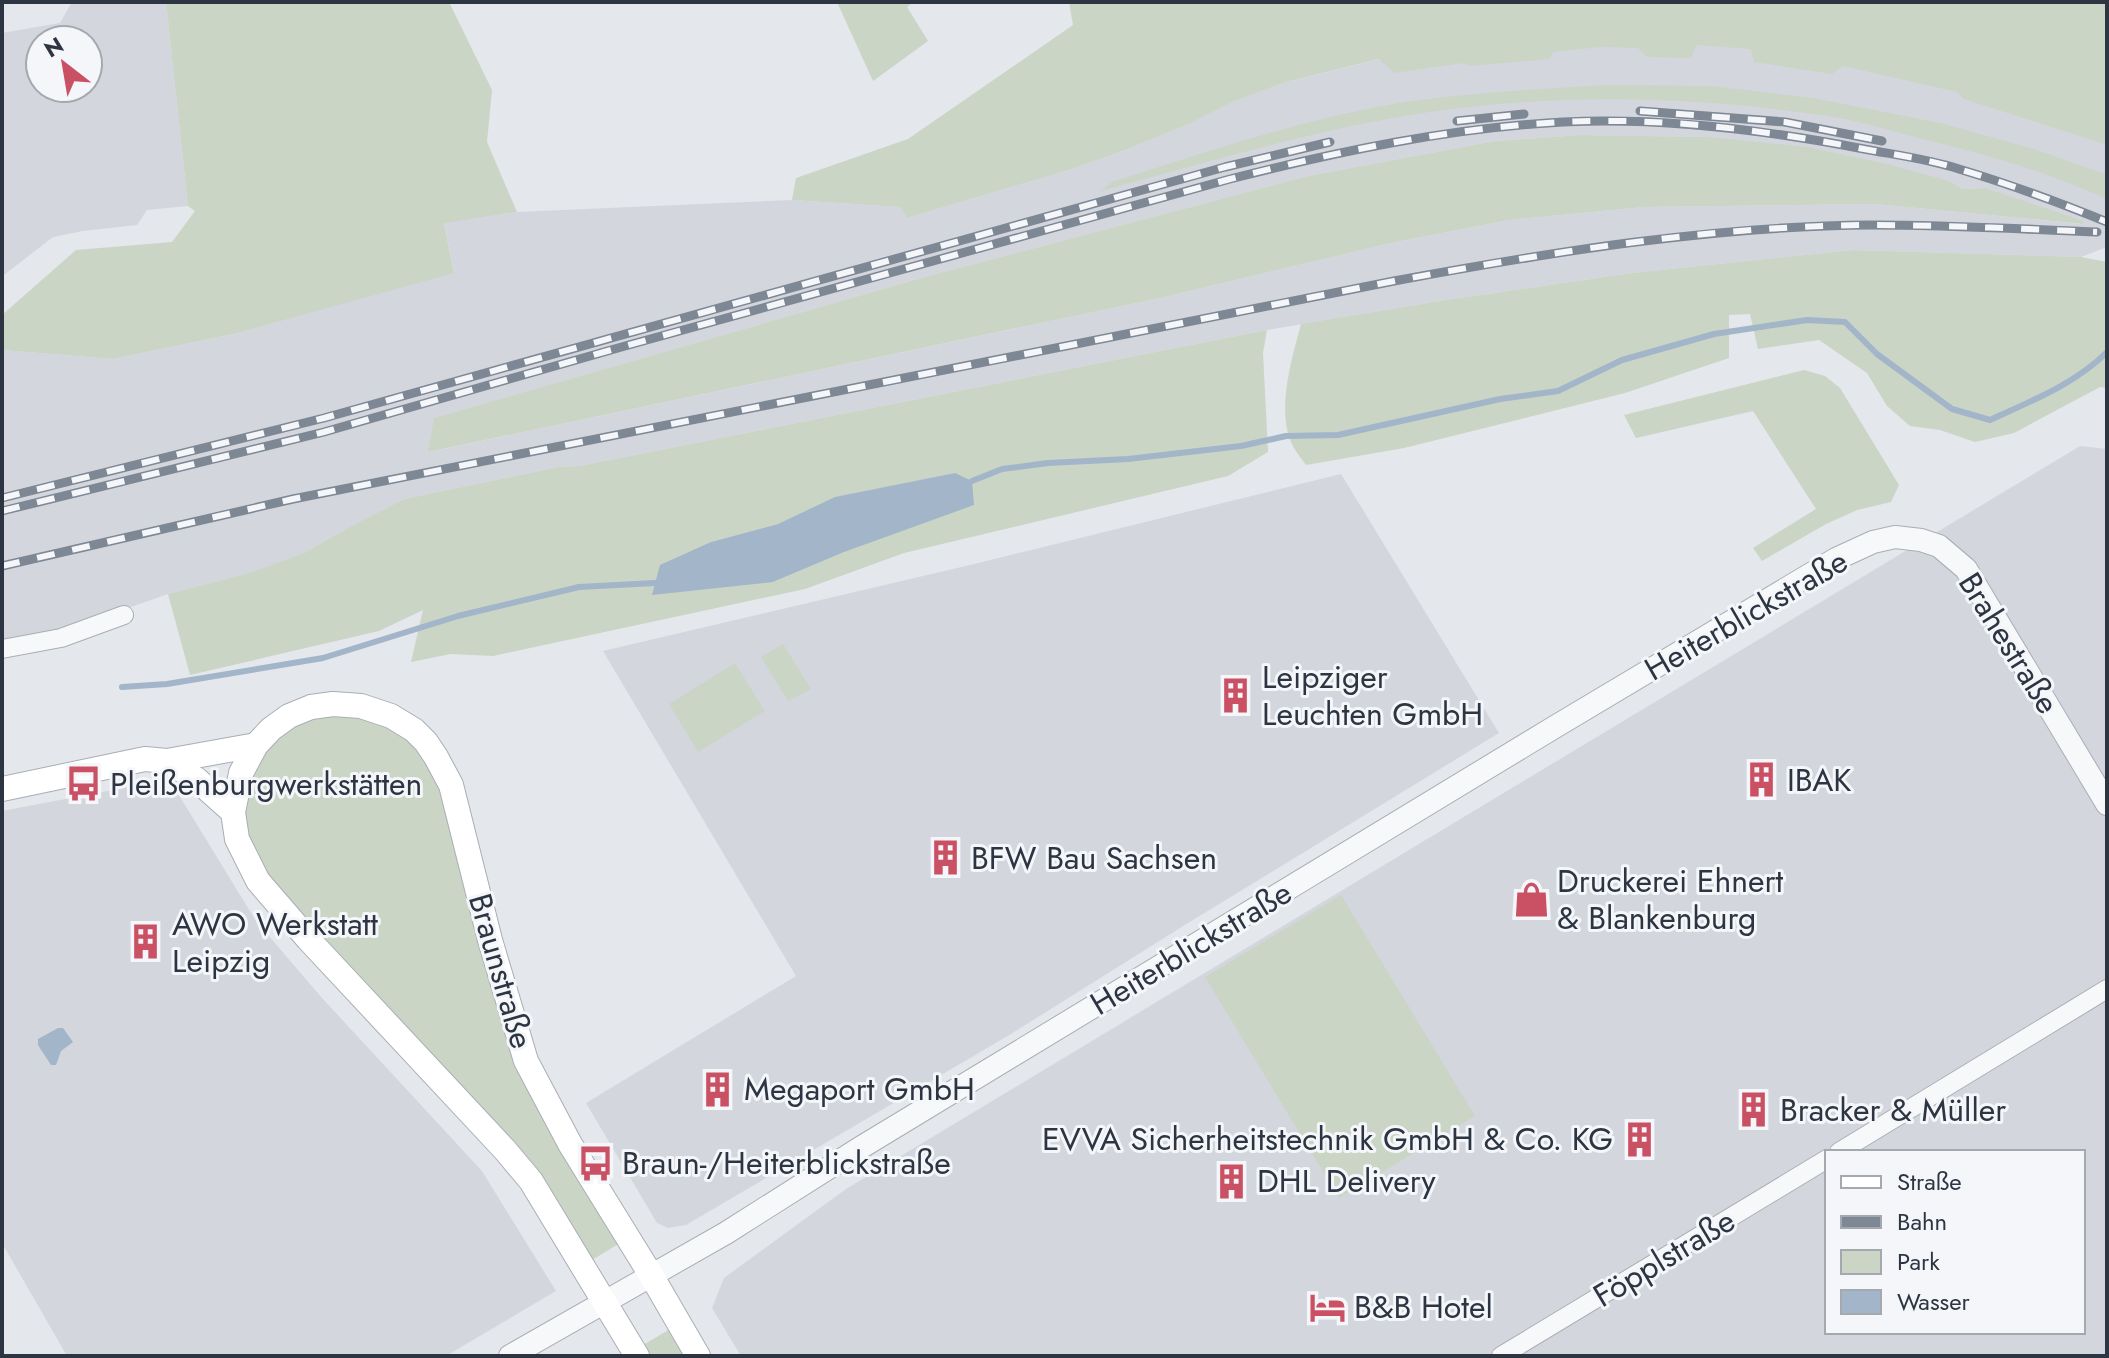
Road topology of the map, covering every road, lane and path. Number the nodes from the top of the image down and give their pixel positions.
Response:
1 (1873, 542) joint
2 (124, 615) dead end
3 (2, 649) edge
4 (256, 745) junction
5 (167, 761) junction
6 (2, 789) edge
7 (2107, 804) edge
8 (233, 812) junction
9 (2107, 989) edge
10 (1842, 1150) edge
11 (1825, 1160) edge
12 (651, 1275) junction
13 (604, 1302) junction
14 (510, 1356) edge
15 (637, 1356) edge
16 (698, 1356) edge
17 (1501, 1356) edge

1 - 7 street, Brahestraße
1 - 12 street, Heiterblickstraße
2 - 3 street
4 - 5 main road
4 - 8 main road, Braunstraße
4 - 12 main road, Braunstraße
5 - 6 main road
5 - 8 main road
8 - 13 main road, Braunstraße
9 - 10 street
11 - 17 street, Föpplstraße
12 - 13 street, Heiterblickstraße
12 - 16 main road, Braunstraße
13 - 14 street, Heiterblickstraße
13 - 15 main road, Braunstraße

